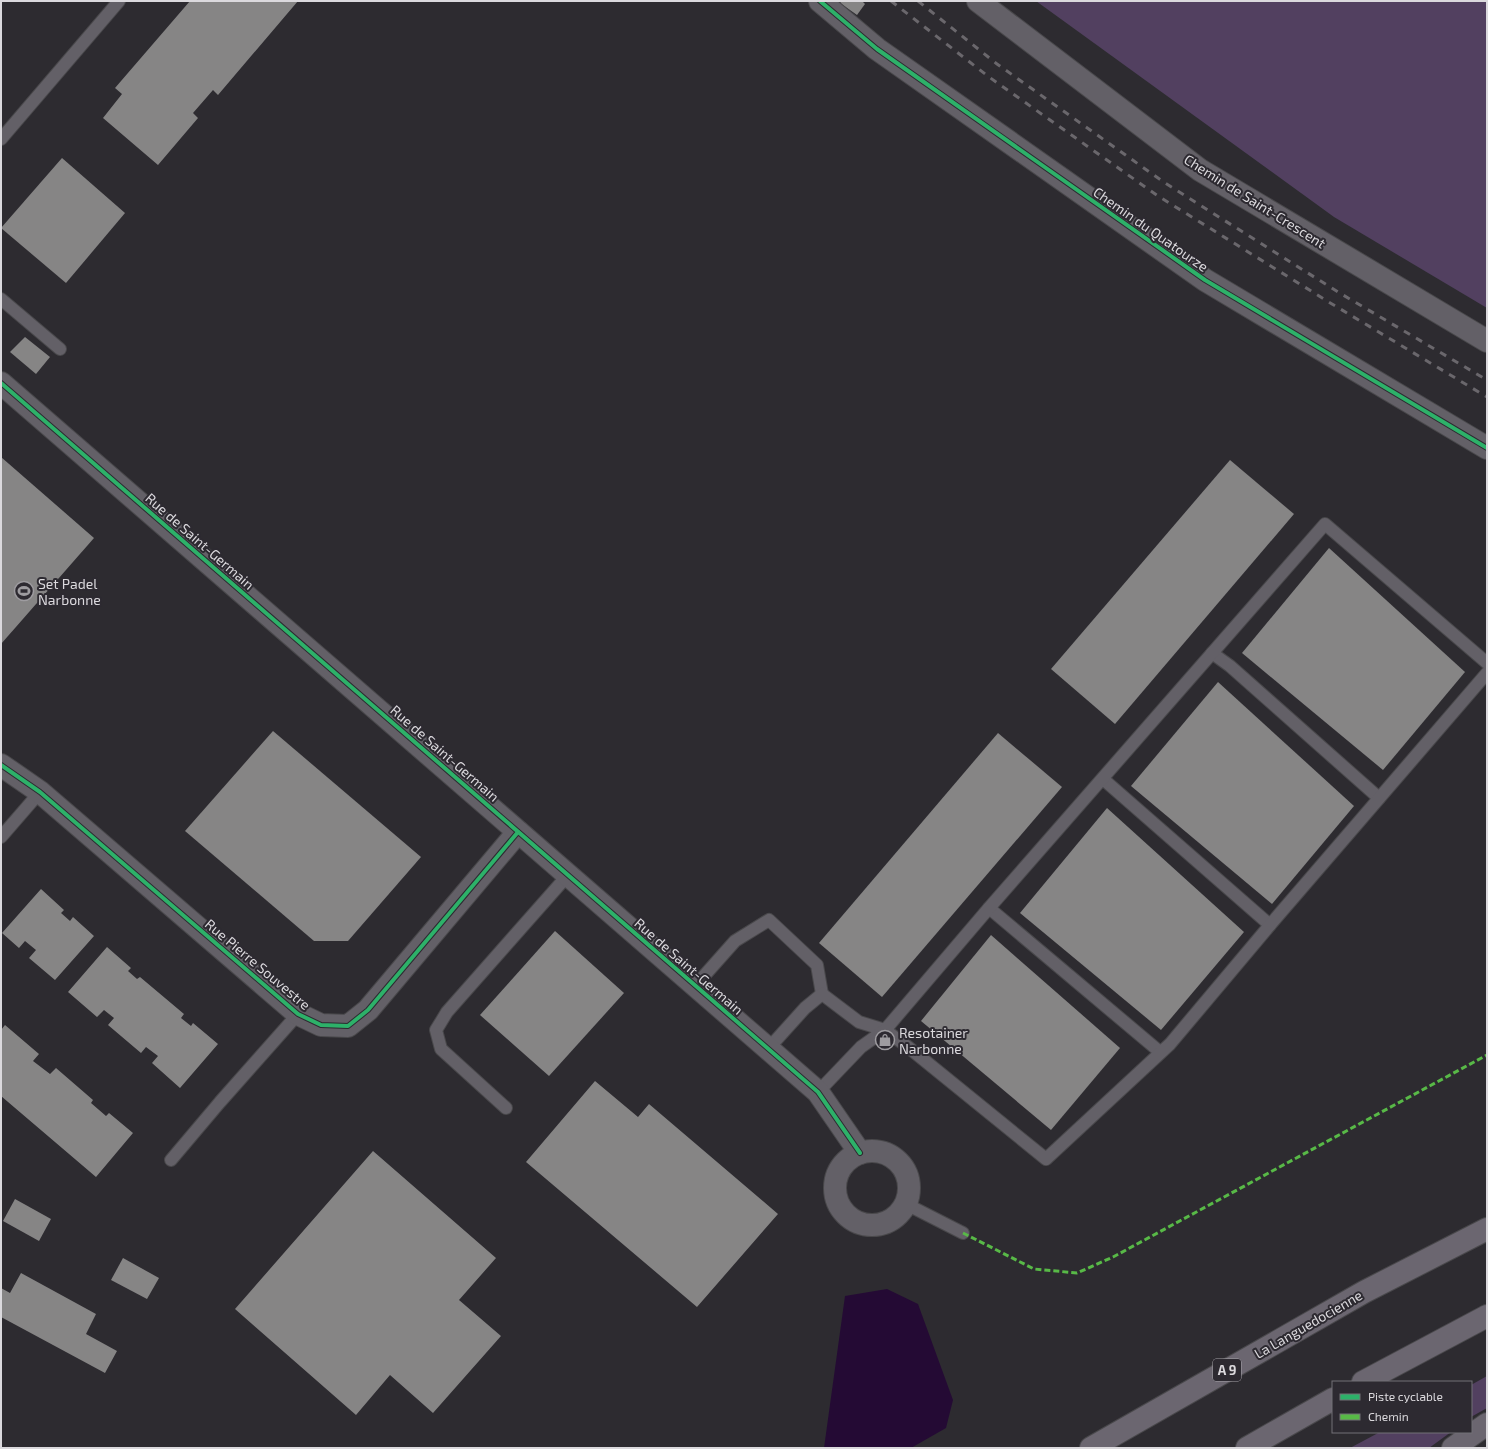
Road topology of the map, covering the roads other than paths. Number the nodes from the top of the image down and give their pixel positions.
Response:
1 (119, 1) edge
2 (820, 1) edge
3 (978, 1) edge
4 (1, 138) edge
5 (1, 299) edge
6 (1487, 341) edge
7 (60, 349) dead end
8 (1, 383) edge
9 (1487, 448) edge
10 (1212, 653) junction
11 (1487, 664) edge
12 (1487, 674) edge
13 (1, 765) edge
14 (1103, 779) junction
15 (40, 792) junction
16 (1380, 798) junction
17 (518, 832) junction
18 (1, 837) edge
19 (568, 875) junction
20 (989, 908) junction
21 (1270, 925) junction
22 (695, 986) junction
23 (822, 994) junction
24 (298, 1014) junction
25 (885, 1030) junction
26 (768, 1049) junction
27 (1160, 1052) junction
28 (818, 1092) junction
29 (506, 1108) dead end
30 (860, 1153) junction
31 (171, 1160) dead end
32 (906, 1204) junction
33 (1487, 1229) edge
34 (963, 1233) dead end
35 (1487, 1316) edge
36 (1365, 1381) edge
37 (1332, 1400) edge
38 (1487, 1424) edge
39 (1091, 1448) edge
40 (1247, 1448) edge
41 (1453, 1448) edge

1 - 4 lane
2 - 9 street, Chemin du Quatourze
3 - 6 street, Chemin de Saint-Crescent
5 - 7 lane
8 - 17 street, Rue de Saint-Germain
10 - 11 lane
10 - 14 lane
10 - 16 lane
12 - 16 lane
13 - 15 street, Rue Pierre Souvestre
14 - 20 lane
14 - 21 lane
15 - 18 lane
15 - 24 street, Rue Pierre Souvestre
16 - 21 lane
17 - 19 street, Rue de Saint-Germain
17 - 24 street, Rue Pierre Souvestre
19 - 22 street, Rue de Saint-Germain
19 - 29 lane
20 - 25 lane
20 - 27 lane
21 - 27 lane
22 - 23 lane
22 - 26 street, Rue de Saint-Germain
23 - 25 lane
23 - 26 lane
24 - 31 lane
25 - 27 lane
25 - 28 lane
26 - 28 street, Rue de Saint-Germain
28 - 30 street, Rue de Saint-Germain
30 - 32 street
30 - 32 street
32 - 34 lane
33 - 39 highway, La Languedocienne / A 9
35 - 36 highway
37 - 40 highway
38 - 41 highway

